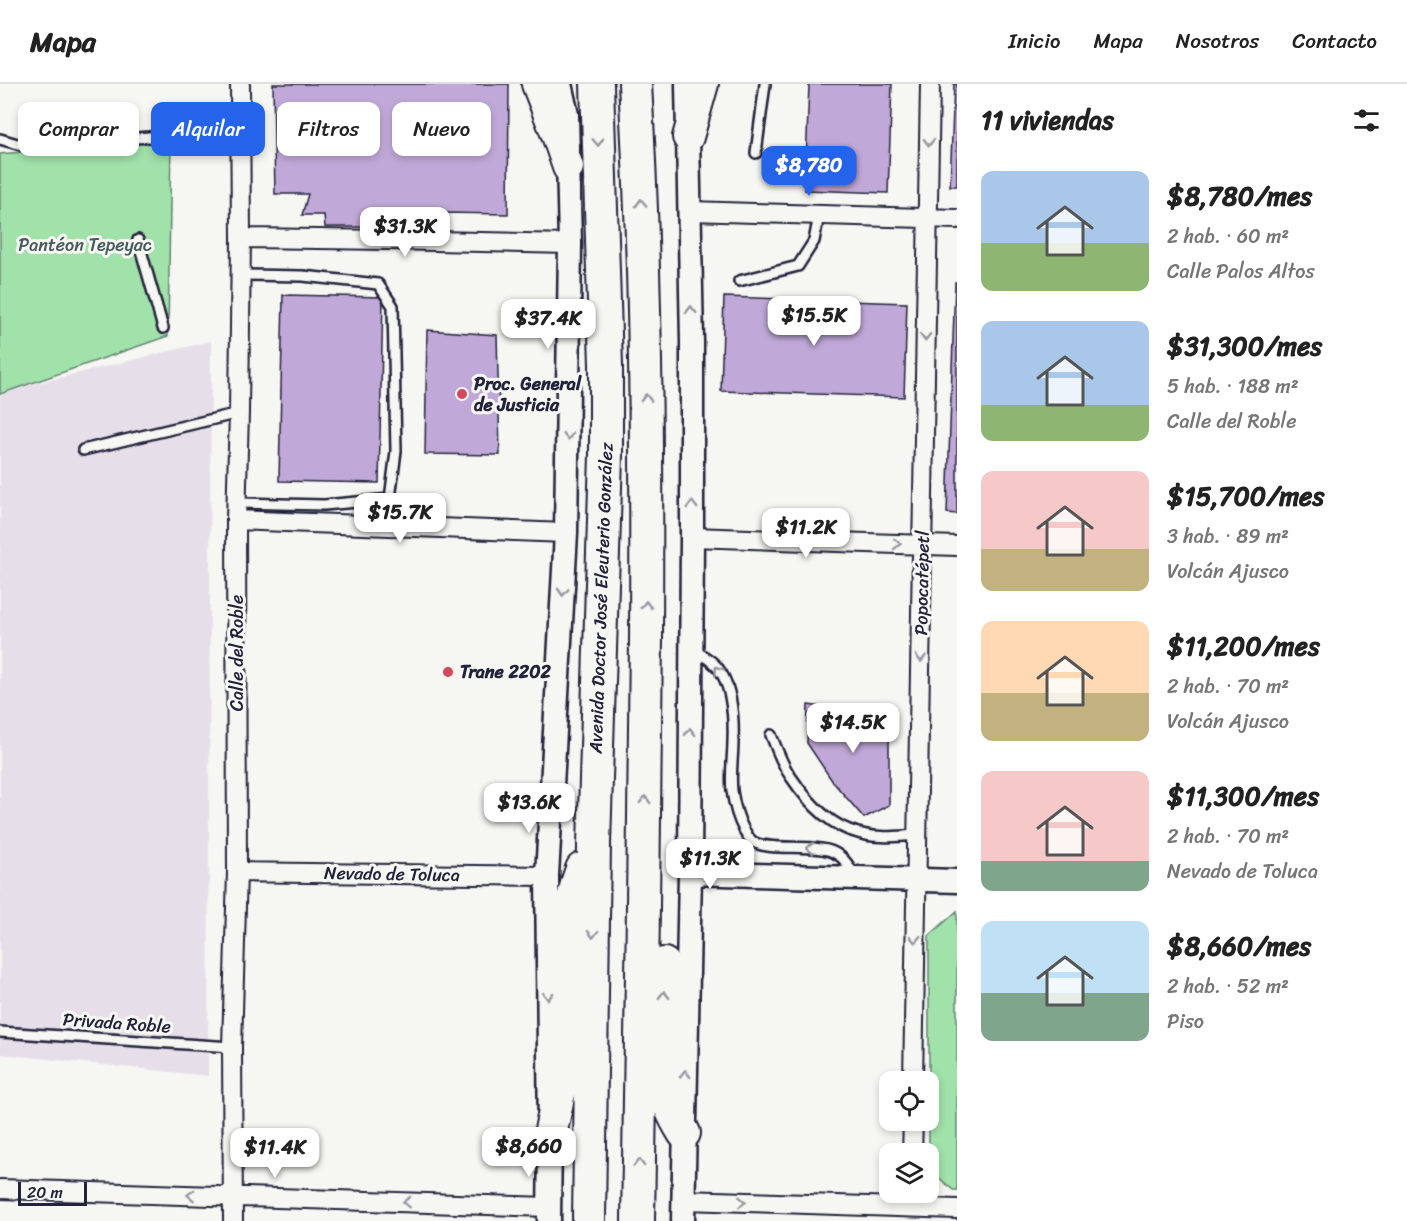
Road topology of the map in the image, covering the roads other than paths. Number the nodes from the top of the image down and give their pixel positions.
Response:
1 (240, 84) edge
2 (537, 84) edge
3 (560, 84) edge
4 (574, 84) edge
5 (597, 84) edge
6 (635, 84) edge
7 (765, 84) edge
8 (930, 84) edge
9 (690, 85) edge
10 (240, 102) edge
11 (567, 115) junction
12 (151, 137) edge
13 (688, 137) joint
14 (0, 139) edge
15 (756, 153) dead end
16 (241, 156) edge
17 (568, 167) junction
18 (690, 211) junction
19 (819, 215) junction
20 (927, 218) junction
21 (957, 219) edge
22 (241, 238) junction
23 (138, 240) dead end
24 (570, 244) junction
25 (240, 274) junction
26 (739, 281) dead end
27 (163, 328) dead end
28 (239, 414) junction
29 (83, 450) dead end
30 (237, 511) junction
31 (566, 533) junction
32 (692, 537) junction
33 (922, 545) junction
34 (957, 546) edge
35 (690, 647) junction
36 (771, 735) dead end
37 (918, 835) junction
38 (594, 844) junction
39 (645, 861) junction
40 (237, 872) junction
41 (690, 873) junction
42 (547, 876) junction
43 (856, 877) junction
44 (916, 880) junction
45 (957, 881) edge
46 (0, 1032) edge
47 (232, 1047) junction
48 (913, 1071) edge
49 (684, 1132) junction
50 (550, 1136) junction
51 (0, 1189) edge
52 (234, 1196) junction
53 (912, 1207) edge
54 (957, 1209) edge
55 (684, 1210) edge
56 (549, 1214) edge
57 (233, 1221) edge
58 (589, 1221) edge
59 (638, 1221) edge

1 - 10 street, Calle del Roble
2 - 17 main road
3 - 11 street, Avenida Doctor José Eleuterio González
4 - 11 street
5 -> 38 highway, Avenida Doctor José Eleuterio González
39 -> 6 highway
7 - 15 lane
8 -> 20 street, Popocatépetl
9 - 13 main road
11 - 17 street, Avenida Doctor José Eleuterio González
12 - 14 lane
13 - 18 street
16 - 22 street, Calle del Roble
17 - 24 street, Avenida Doctor José Eleuterio González
18 - 19 street
32 -> 18 street
19 - 20 street
19 - 26 lane
20 - 21 street
20 -> 33 street, Popocatépetl
22 - 24 street
22 - 25 street, Calle del Roble
23 - 27 lane
24 -> 31 street, Avenida Doctor José Eleuterio González
25 - 28 street, Calle del Roble
25 - 30 lane
28 - 29 lane
28 - 30 street, Calle del Roble
30 - 31 street
30 - 40 street, Calle del Roble
31 -> 42 street, Avenida Doctor José Eleuterio González
32 -> 33 street
32 - 35 street
33 - 34 street
33 -> 37 street, Popocatépetl
41 -> 35 street
43 -> 35 lane
36 - 37 lane
37 - 44 street, Popocatépetl
38 - 50 highway
38 -> 58 highway, Avenida Doctor José Eleuterio González
49 -> 39 highway
59 -> 39 highway
40 - 42 street, Nevado de Toluca
40 - 47 street, Calle del Roble
41 - 43 street
49 -> 41 street
42 -> 50 street, Avenida Doctor José Eleuterio González
43 - 44 street
44 - 45 street
44 -> 48 street, Popocatépetl
46 - 47 lane, Privada Roble
47 - 52 street, Calle del Roble
49 - 55 street
50 - 56 street, Avenida Doctor José Eleuterio González
52 -> 51 street
56 -> 52 street
52 - 57 street, Calle del Roble
53 - 54 street
55 -> 53 street

